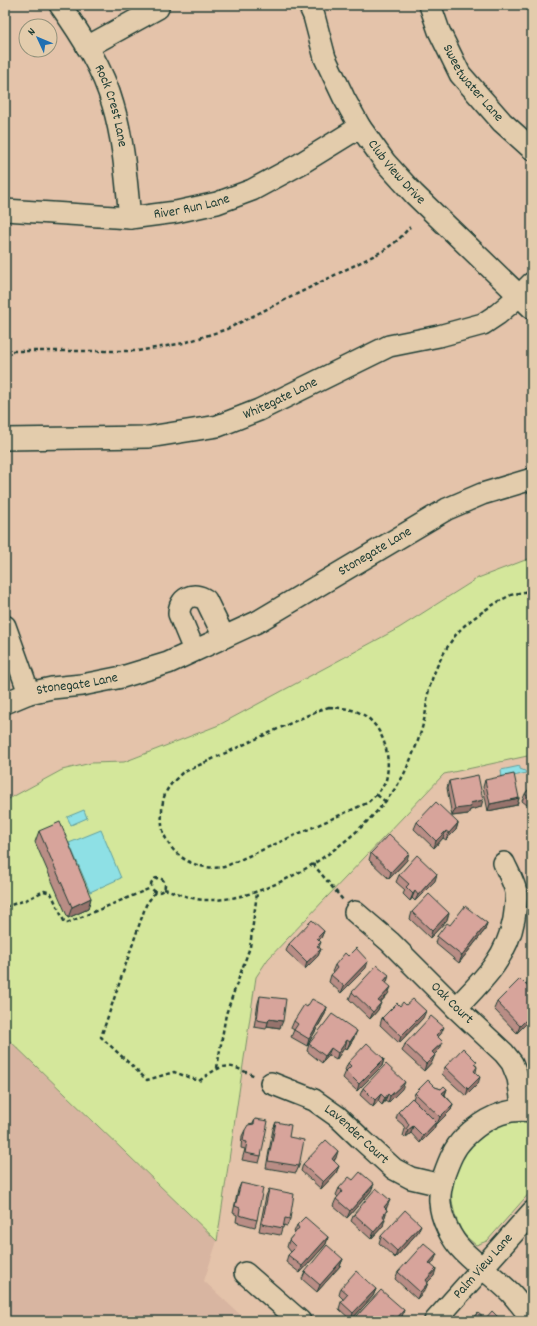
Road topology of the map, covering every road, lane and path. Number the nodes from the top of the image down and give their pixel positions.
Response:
1 (60, 5) edge
2 (309, 5) edge
3 (430, 5) edge
4 (158, 8) dead end
5 (87, 47) junction
6 (360, 127) junction
7 (532, 148) edge
8 (5, 210) edge
9 (130, 218) junction
10 (410, 226) dead end
11 (528, 295) edge
12 (5, 351) edge
13 (5, 439) edge
14 (532, 479) edge
15 (532, 590) edge
16 (5, 626) edge
17 (224, 637) junction
18 (194, 650) junction
19 (29, 693) junction
20 (5, 703) edge
21 (377, 795) junction
22 (386, 802) junction
23 (504, 863) dead end
24 (313, 864) junction
25 (151, 888) junction
26 (164, 889) junction
27 (334, 891) dead end
28 (155, 892) junction
29 (257, 893) junction
30 (5, 907) edge
31 (355, 912) dead end
32 (456, 1008) junction
33 (217, 1068) junction
34 (242, 1070) dead end
35 (271, 1083) dead end
36 (527, 1110) edge
37 (441, 1185) junction
38 (532, 1212) edge
39 (483, 1268) junction
40 (245, 1273) dead end
41 (532, 1319) edge
42 (300, 1321) edge
43 (435, 1321) edge

1 - 5 street, Rock Crest Lane
2 - 6 street, Club View Drive
3 - 7 street, Sweetwater Lane
4 - 5 street
5 - 9 street, Rock Crest Lane
6 - 9 street, River Run Lane
6 - 11 street, Club View Drive
8 - 9 street, River Run Lane
10 - 12 path
11 - 13 street, Whitegate Lane
14 - 17 street, Stonegate Lane
15 - 22 path
16 - 19 street
17 - 18 street, Stonegate Lane
17 - 18 street
18 - 19 street, Stonegate Lane
19 - 20 street, Stonegate Lane
21 - 21 path
21 - 22 path
22 - 24 path
23 - 32 street
24 - 27 path
24 - 29 path
25 - 26 path
25 - 28 path
25 - 30 path
26 - 28 path
26 - 29 path
28 - 33 path
29 - 33 path
31 - 32 street, Oak Court
32 - 36 street, Oak Court
33 - 34 path
35 - 37 street, Lavender Court
36 - 37 street
37 - 39 street
38 - 39 street, Palm View Lane
39 - 41 street
39 - 43 street, Palm View Lane
40 - 42 street

